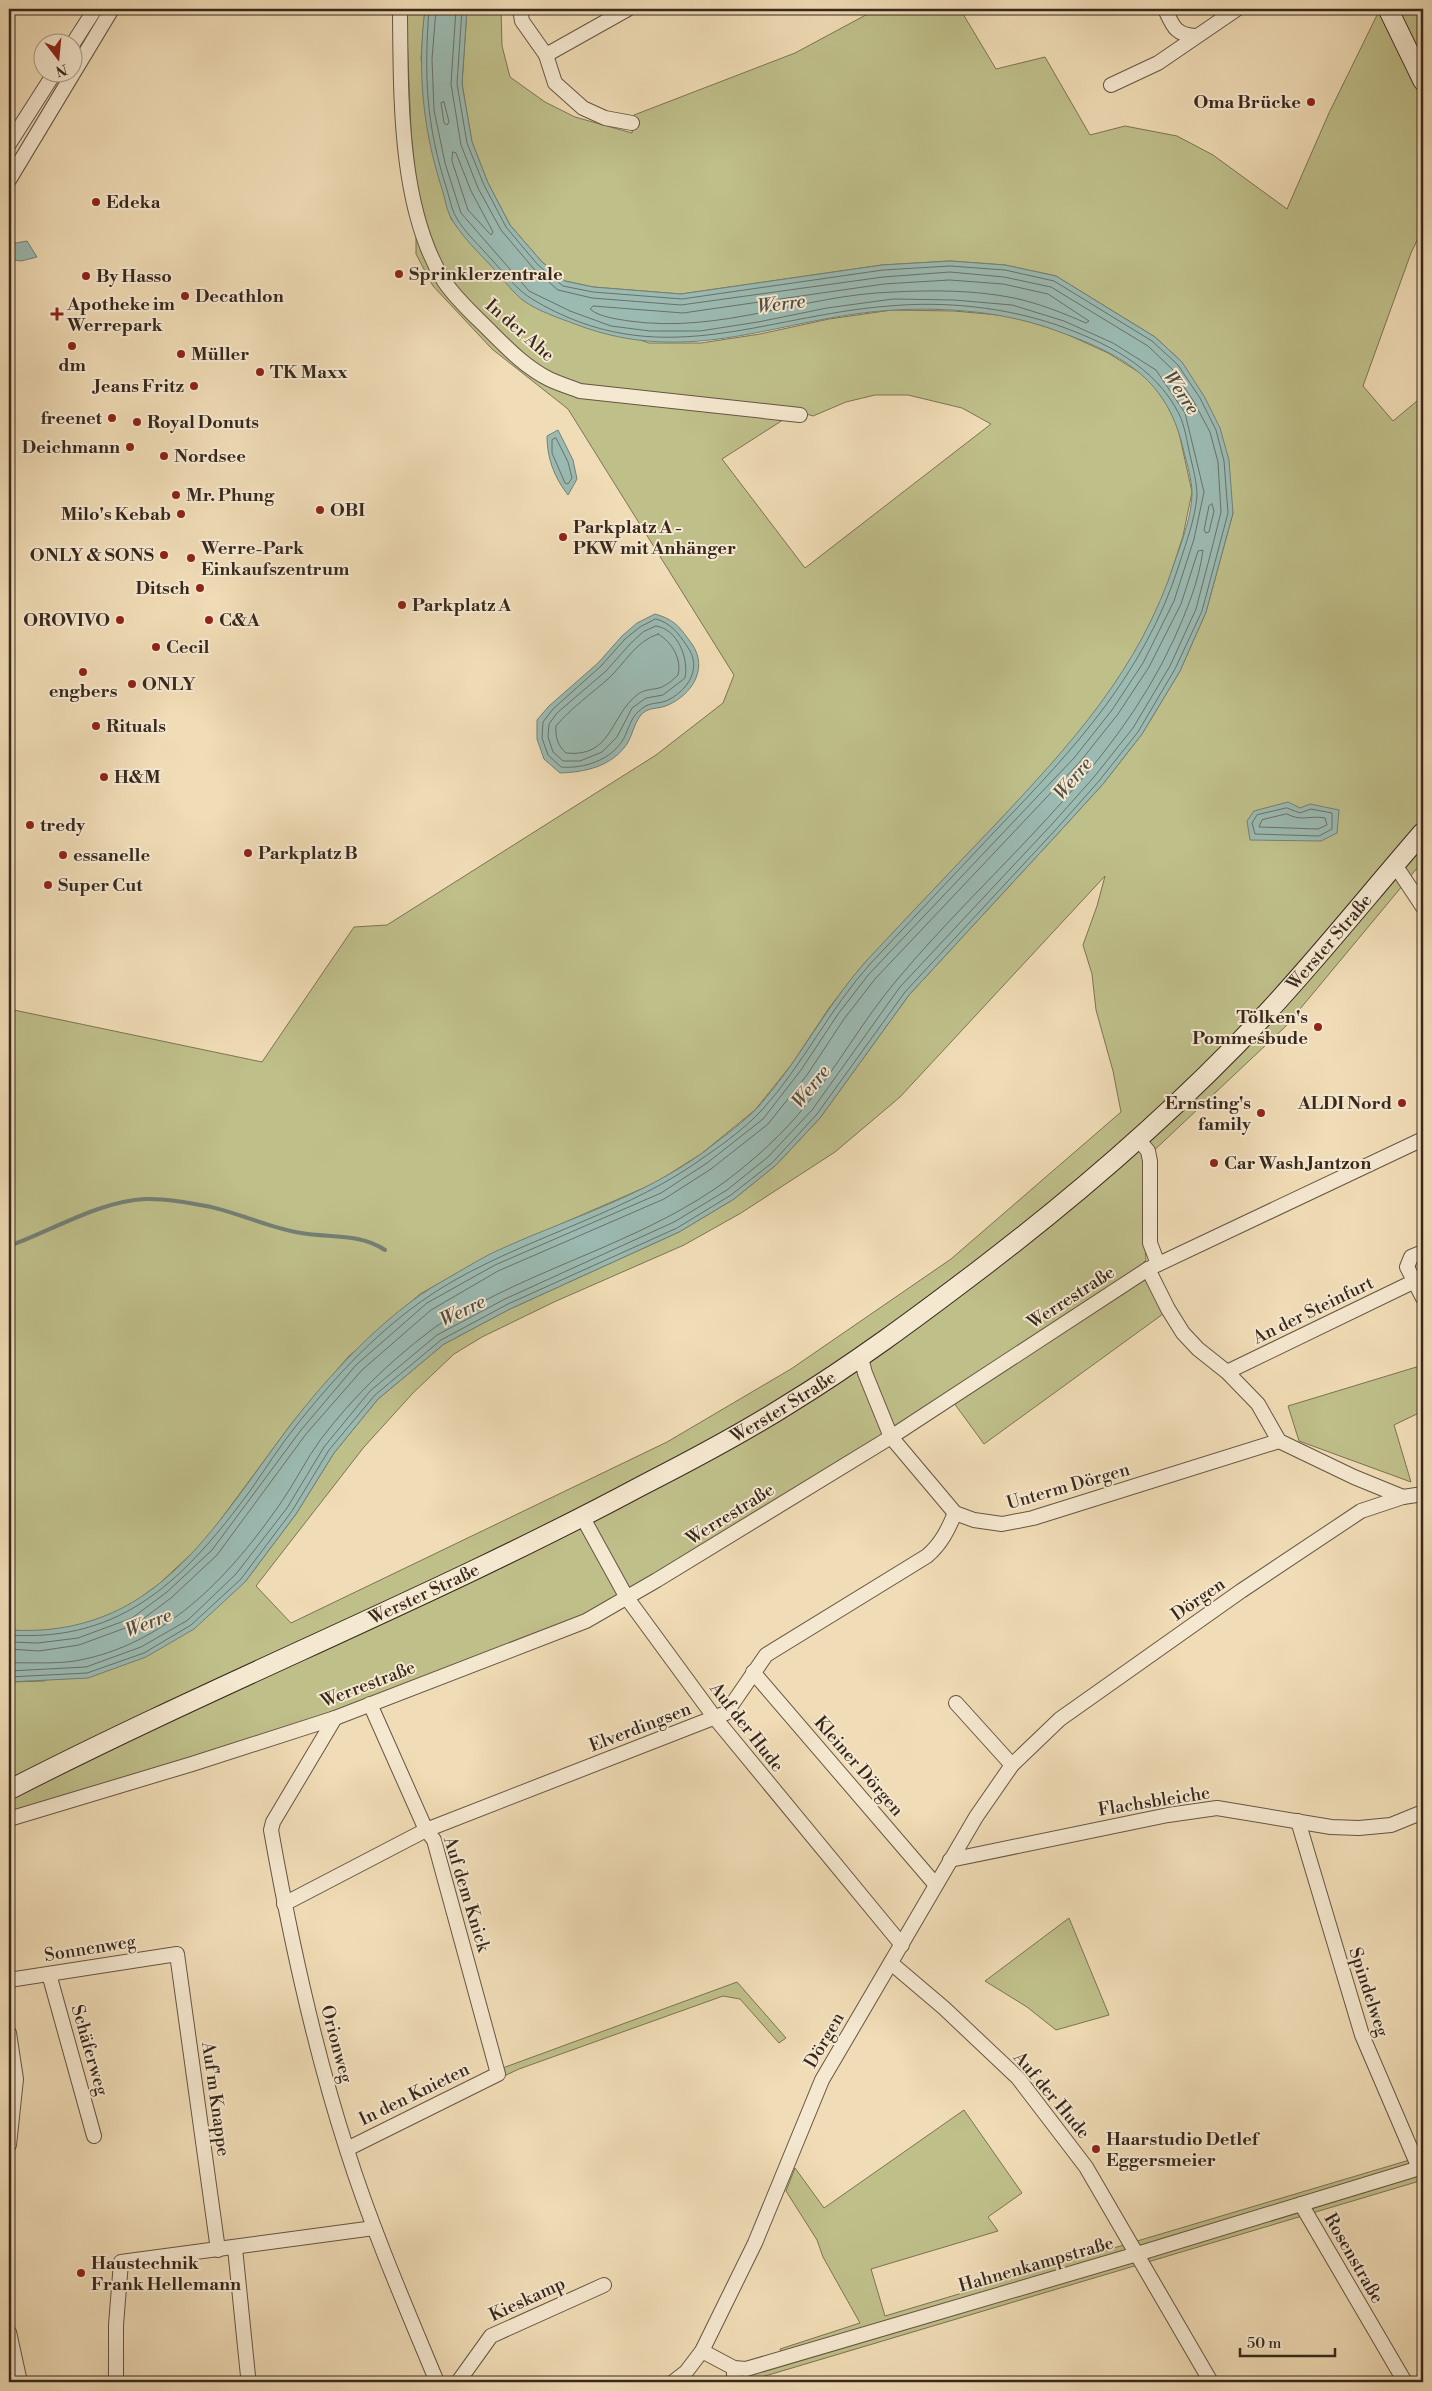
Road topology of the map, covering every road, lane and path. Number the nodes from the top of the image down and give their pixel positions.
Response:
1 (95, 9) edge
2 (112, 9) edge
3 (402, 9) edge
4 (520, 9) edge
5 (628, 9) edge
6 (1165, 9) edge
7 (1237, 9) edge
8 (1389, 11) edge
9 (80, 32) edge
10 (1196, 36) junction
11 (546, 55) junction
12 (49, 82) edge
13 (1423, 82) edge
14 (1111, 85) dead end
15 (632, 123) dead end
16 (9, 144) edge
17 (9, 180) edge
18 (800, 415) dead end
19 (1423, 832) edge
20 (1395, 865) junction
21 (1423, 907) edge
22 (1138, 1139) junction
23 (1423, 1139) edge
24 (1423, 1252) edge
25 (1153, 1266) junction
26 (1415, 1281) junction
27 (1423, 1298) edge
28 (861, 1358) junction
29 (1227, 1372) junction
30 (891, 1437) junction
31 (1279, 1441) junction
32 (1423, 1494) edge
33 (1403, 1497) junction
34 (954, 1513) junction
35 (583, 1518) junction
36 (627, 1598) junction
37 (753, 1672) junction
38 (956, 1703) dead end
39 (370, 1704) junction
40 (335, 1718) junction
41 (715, 1718) junction
42 (1012, 1765) junction
43 (9, 1790) edge
44 (1423, 1812) edge
45 (9, 1819) edge
46 (1298, 1821) junction
47 (426, 1830) junction
48 (950, 1860) junction
49 (936, 1884) junction
50 (284, 1904) junction
51 (902, 1945) junction
52 (178, 1954) joint
53 (891, 1963) junction
54 (49, 1974) junction
55 (9, 1980) edge
56 (9, 2033) edge
57 (498, 2074) joint
58 (94, 2136) dead end
59 (9, 2145) edge
60 (346, 2149) junction
61 (1421, 2168) edge
62 (1301, 2204) junction
63 (374, 2228) junction
64 (235, 2248) junction
65 (218, 2250) junction
66 (1136, 2254) junction
67 (604, 2285) dead end
68 (9, 2332) edge
69 (702, 2351) junction
70 (734, 2375) edge
71 (248, 2376) dead end
72 (20, 2382) edge
73 (116, 2382) edge
74 (437, 2382) edge
75 (458, 2382) edge
76 (673, 2382) edge
77 (1211, 2382) edge
78 (1406, 2382) edge

1 - 9 street
2 - 17 street
3 - 18 street, In der Ahe
4 - 11 street
5 - 11 street
6 - 10 street
7 - 10 street
8 - 13 main road
10 - 14 street
11 - 15 street
12 - 16 street
19 - 20 main road, Werster Straße
20 - 21 street
20 - 22 main road, Werster Straße
22 - 25 street
22 - 28 main road, Werster Straße
23 - 25 street, Werrestraße
24 - 26 street
25 - 29 street
25 - 30 street, Werrestraße
26 - 27 street
26 - 29 street, An der Steinfurt
28 - 30 street
28 - 35 main road, Werster Straße
29 - 31 street
30 - 34 street
30 - 36 street, Werrestraße
31 - 33 street
31 - 34 street, Unterm Dörgen
32 - 33 street, Dörgen
33 - 42 street, Dörgen
34 - 37 street, Elverdingsen
35 - 36 street, Auf der Hude
35 - 43 main road, Werster Straße
36 - 39 street, Werrestraße
36 - 41 street, Auf der Hude
37 - 41 street, Elverdingsen
37 - 49 street, Kleiner Dörgen
38 - 42 street
39 - 40 street, Werrestraße
39 - 47 street, Auf dem Knick
40 - 45 street, Werrestraße
40 - 50 street, Orionweg
41 - 47 street, Elverdingsen
41 - 51 street, Auf der Hude
42 - 48 street, Dörgen
44 - 46 street, Flachsbleiche
46 - 48 street, Flachsbleiche
46 - 61 street, Spindelweg
47 - 50 street, Elverdingsen
47 - 57 street, Auf dem Knick
48 - 49 street, Dörgen
49 - 51 street, Dörgen
50 - 60 street, Orionweg
51 - 53 street, Dörgen
52 - 54 street, Sonnenweg
52 - 65 street, Auf'm Knappe
53 - 66 street, Auf der Hude
53 - 69 street, Dörgen
54 - 55 street, Sonnenweg
54 - 58 street, Schäferweg
56 - 59 street
57 - 60 street, In den Knieten
60 - 63 street, Orionweg
61 - 62 street, Hahnenkampstraße
62 - 66 street, Hahnenkampstraße
62 - 78 street, Rosenstraße
63 - 64 street
63 - 74 street, Orionweg
64 - 65 street
64 - 71 street
65 - 73 street
66 - 70 street, Hahnenkampstraße
66 - 77 street, Auf der Hude
67 - 75 street, Kieskamp
68 - 72 street
69 - 70 street, Hahnenkampstraße
69 - 76 street

